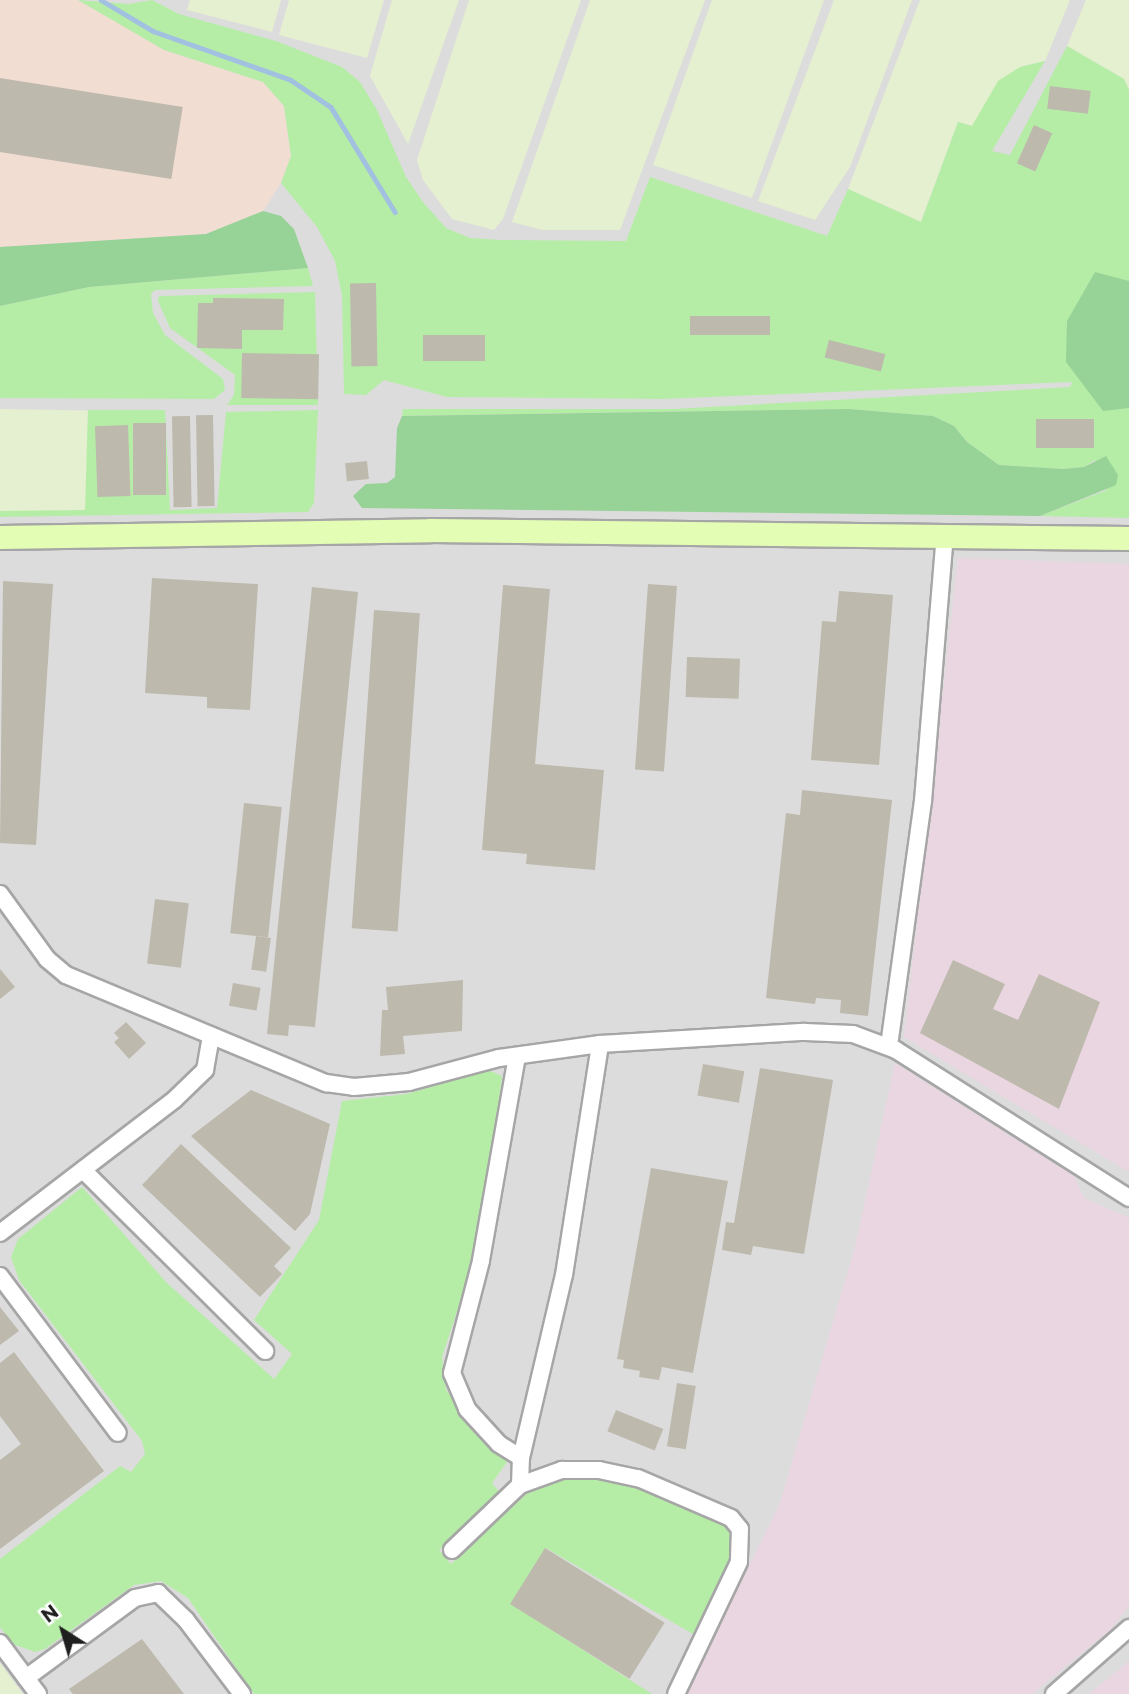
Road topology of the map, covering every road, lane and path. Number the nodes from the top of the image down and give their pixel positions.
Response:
1 (0, 537) edge
2 (1129, 538) edge
3 (944, 548) junction
4 (0, 551) edge
5 (1129, 552) edge
6 (0, 894) edge
7 (211, 1036) junction
8 (600, 1044) junction
9 (889, 1046) junction
10 (517, 1056) junction
11 (83, 1170) junction
12 (1129, 1198) edge
13 (0, 1233) edge
14 (0, 1276) edge
15 (265, 1351) dead end
16 (118, 1433) dead end
17 (521, 1458) junction
18 (520, 1485) junction
19 (452, 1550) dead end
20 (1129, 1628) edge
21 (0, 1643) edge
22 (26, 1678) junction
23 (38, 1694) edge
24 (242, 1694) edge
25 (676, 1694) edge
26 (1054, 1694) edge

1 - 2 main road
3 - 4 main road
3 - 5 main road
3 - 9 street
6 - 7 street
7 - 10 street
7 - 11 street
8 - 9 street
8 - 10 street
8 - 17 street
9 - 12 street
10 - 17 street
11 - 13 street
11 - 15 street
14 - 16 street
17 - 18 street
18 - 19 street
18 - 25 street
20 - 26 street
21 - 22 street
22 - 23 street
22 - 24 street

